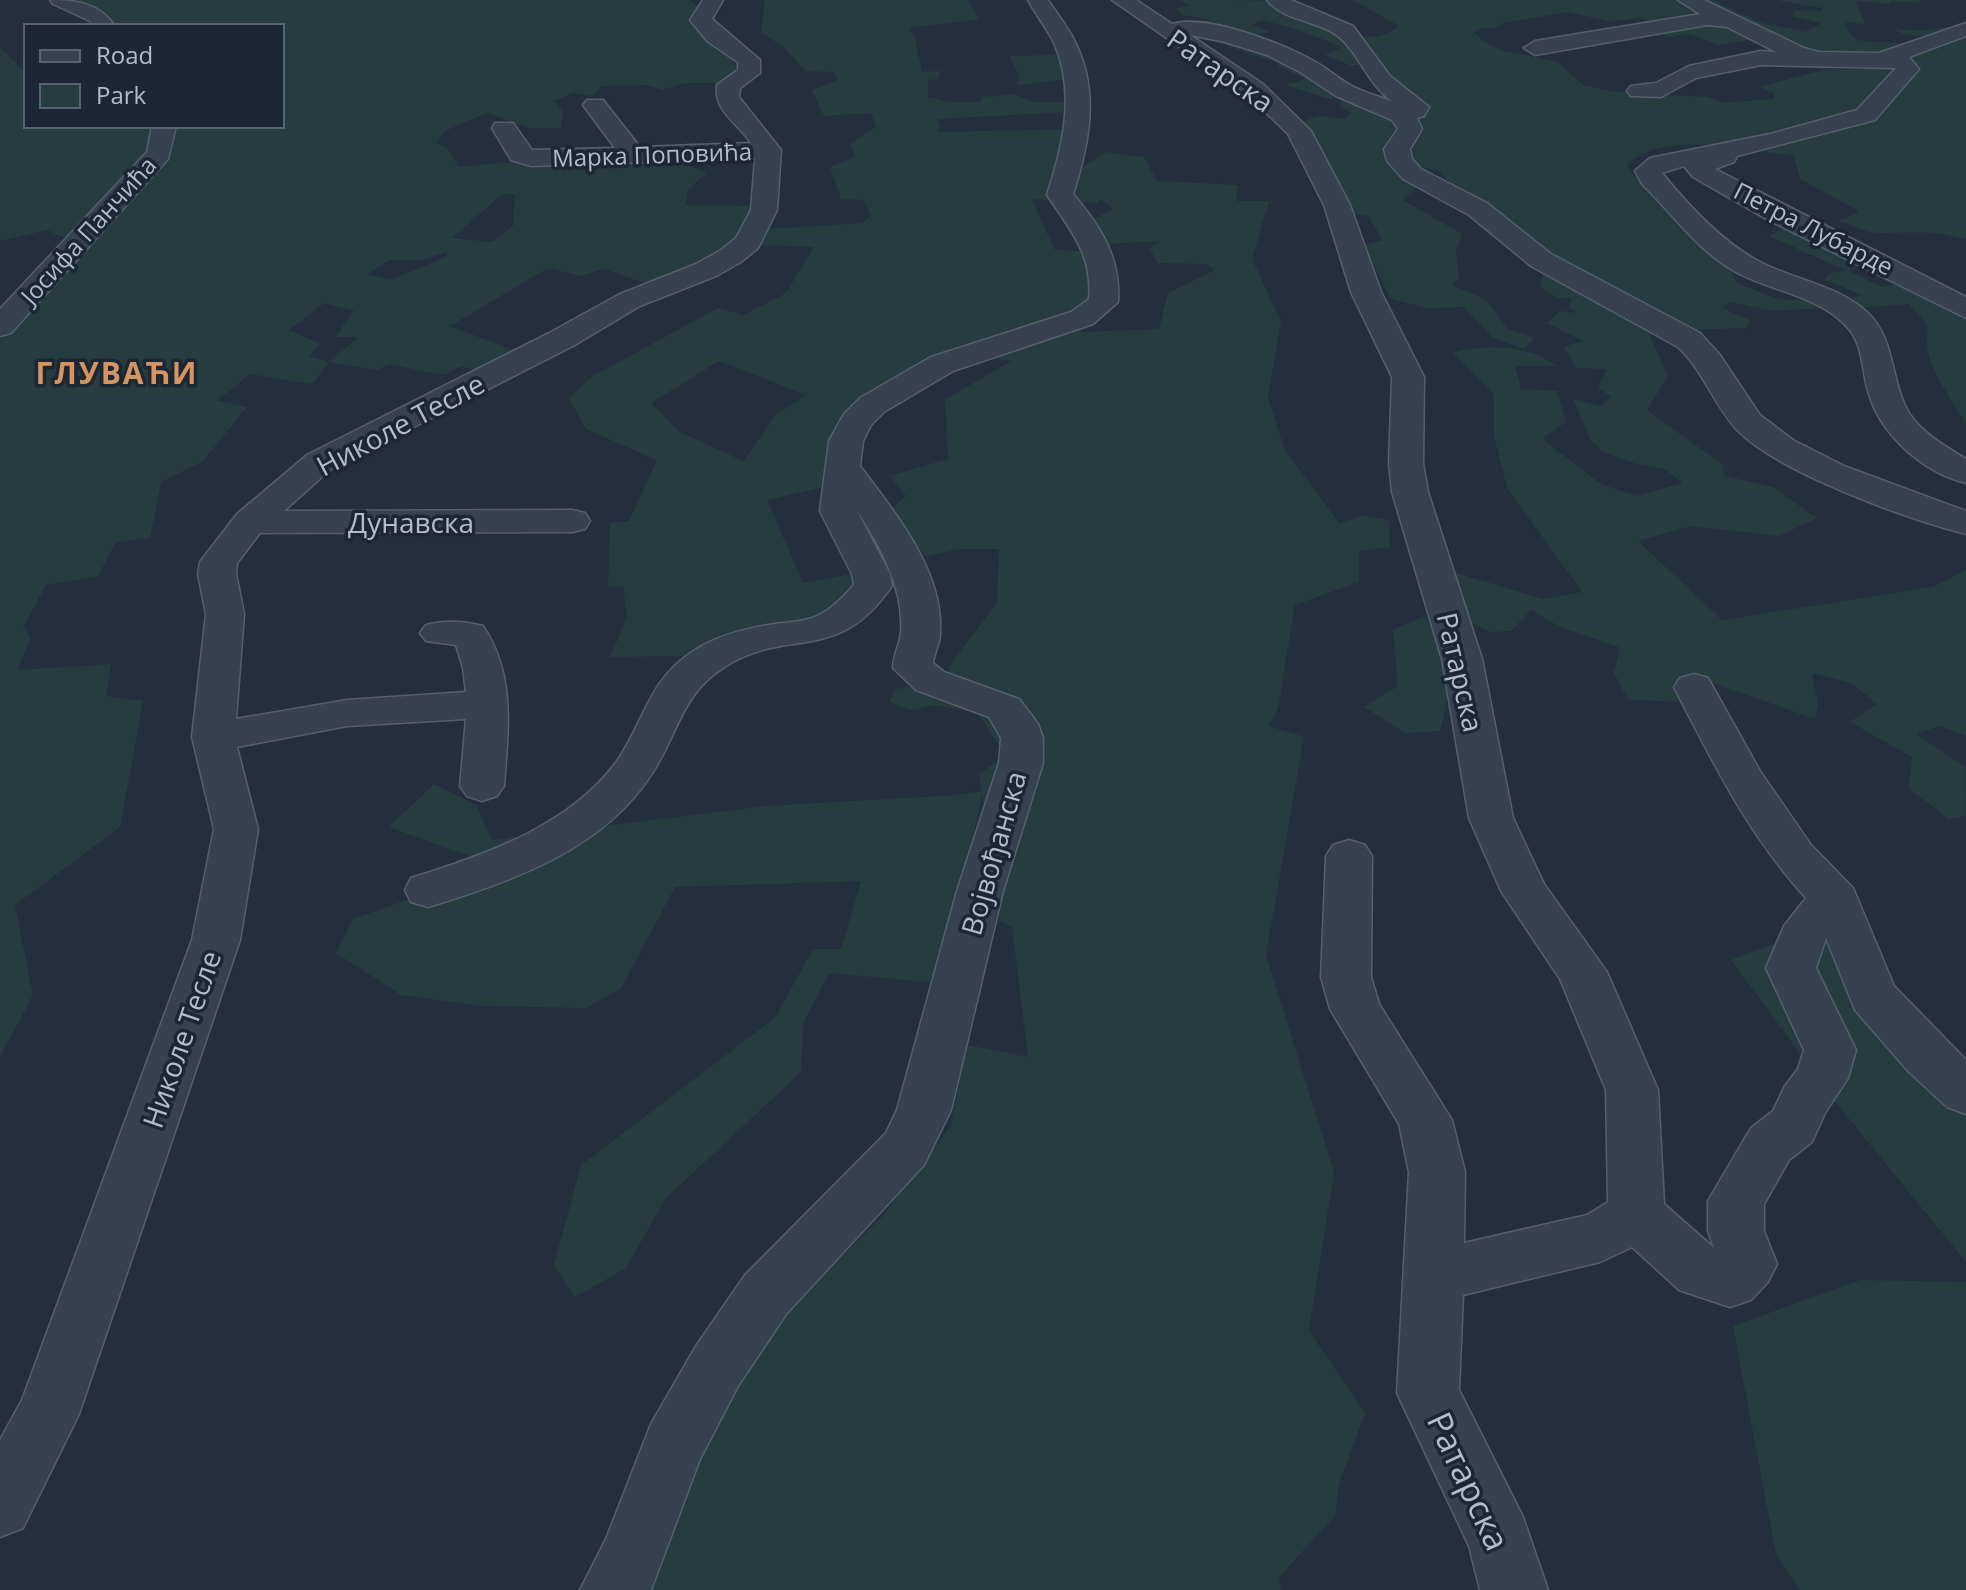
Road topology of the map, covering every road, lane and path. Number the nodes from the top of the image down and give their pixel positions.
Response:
1 (60, 0) edge
2 (713, 0) edge
3 (1038, 0) edge
4 (1122, 0) edge
5 (1277, 0) edge
6 (1688, 0) edge
7 (1736, 21) junction
8 (103, 24) edge
9 (1161, 27) junction
10 (1966, 29) edge
11 (1535, 48) dead end
12 (1819, 59) junction
13 (1881, 60) junction
14 (1639, 91) dead end
15 (595, 105) dead end
16 (1397, 111) junction
17 (164, 128) edge
18 (504, 128) dead end
19 (768, 150) junction
20 (1725, 151) junction
21 (633, 154) junction
22 (1966, 309) edge
23 (0, 327) edge
24 (843, 466) junction
25 (1966, 473) edge
26 (572, 521) dead end
27 (250, 522) junction
28 (1966, 523) edge
29 (440, 633) dead end
30 (1694, 687) dead end
31 (488, 704) junction
32 (213, 737) junction
33 (482, 786) dead end
34 (1349, 856) dead end
35 (428, 890) dead end
36 (1836, 900) junction
37 (1966, 1092) edge
38 (1636, 1214) junction
39 (1435, 1276) junction
40 (0, 1505) edge
41 (614, 1590) edge
42 (1514, 1590) edge

1 - 8 street
2 - 19 street
3 - 24 street
4 - 9 street, Ратарска
5 - 16 street
6 - 7 street
7 - 11 street
7 - 12 street
9 - 16 street
9 - 38 street, Ратарска
10 - 13 street
12 - 13 street
12 - 14 street
13 - 20 street
15 - 21 street
16 - 28 street
17 - 23 street, Јосифа Панчића
18 - 21 street, Марка Поповића
19 - 21 street, Марка Поповића
19 - 27 street, Николе Тесле
20 - 22 street, Петра Лубарде
20 - 25 street
24 - 35 street
24 - 41 street, Војвођанска
26 - 27 street, Дунавска
27 - 32 street, Николе Тесле
29 - 31 street
30 - 36 street
31 - 32 street
31 - 33 street
32 - 40 street, Николе Тесле
34 - 39 street, Ратарска
36 - 37 street
36 - 38 street
38 - 39 street
39 - 42 street, Ратарска

